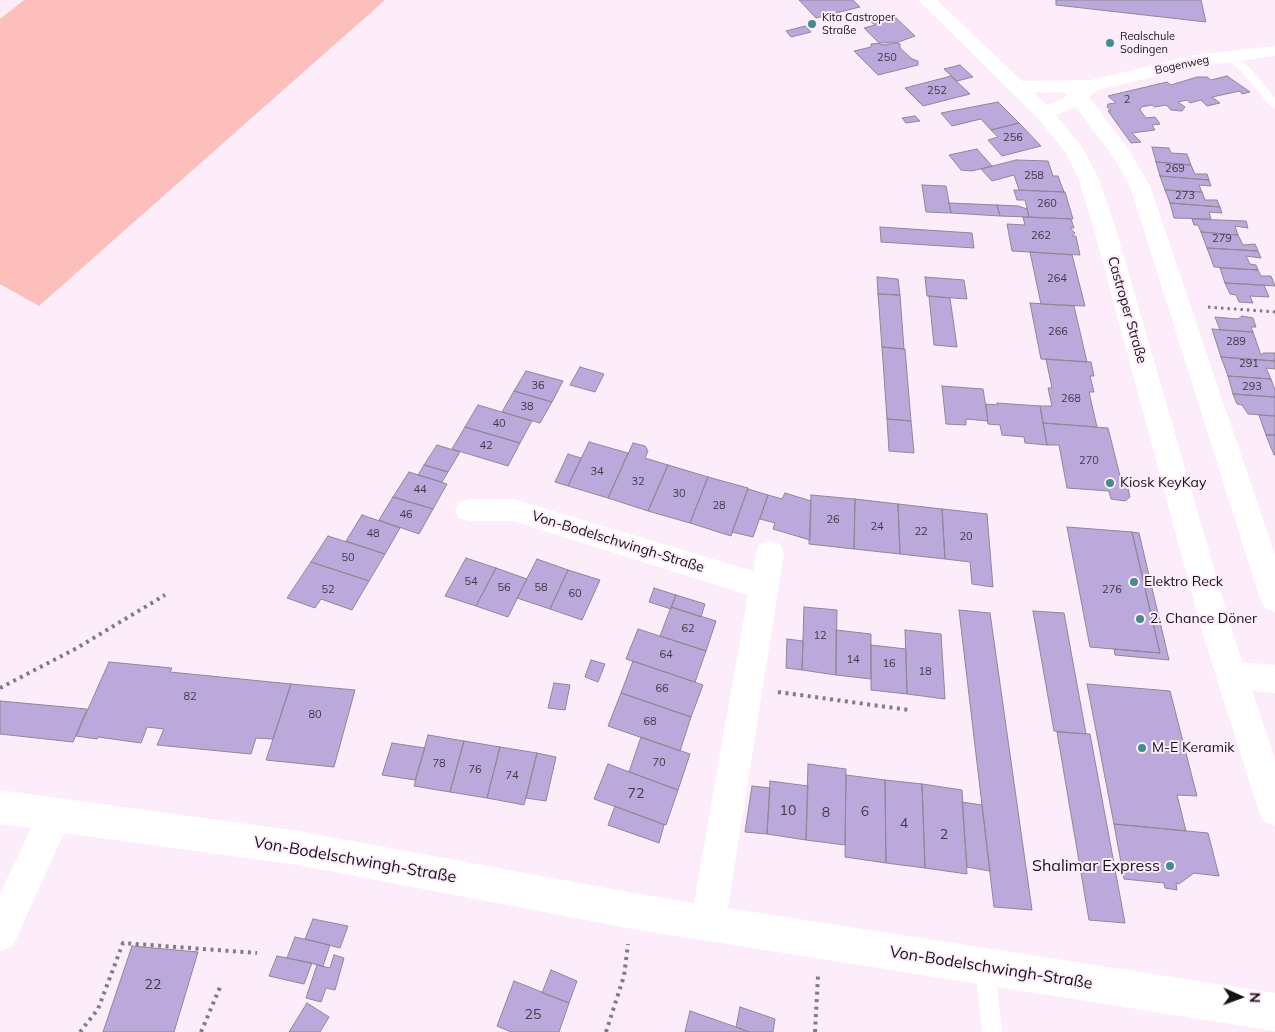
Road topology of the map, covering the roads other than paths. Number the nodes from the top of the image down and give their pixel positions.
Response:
1 (926, 0) edge
2 (1275, 52) edge
3 (1230, 56) junction
4 (1017, 87) junction
5 (1080, 90) junction
6 (1275, 105) edge
7 (1044, 113) junction
8 (468, 510) dead end
9 (770, 553) dead end
10 (764, 587) junction
11 (1275, 599) edge
12 (1232, 675) junction
13 (1275, 679) edge
14 (0, 807) edge
15 (1275, 809) edge
16 (55, 815) junction
17 (708, 923) junction
18 (0, 933) edge
19 (985, 967) junction
20 (1275, 1012) edge
21 (992, 1032) edge

1 - 4 street, Castroper Straße
2 - 3 street, Bogenweg
3 - 5 street, Bogenweg
3 - 6 lane
4 - 5 street, Bogenweg
4 - 7 street, Castroper Straße
5 - 7 street, Bogenweg
5 - 11 street
7 - 12 street, Castroper Straße
8 - 10 street, Von-Bodelschwingh-Straße
9 - 10 street
10 - 17 street
12 - 13 street
12 - 15 street, Castroper Straße
14 - 16 street, Von-Bodelschwingh-Straße
16 - 17 street, Von-Bodelschwingh-Straße
16 - 18 street
17 - 19 street, Von-Bodelschwingh-Straße
19 - 20 street, Von-Bodelschwingh-Straße
19 - 21 lane

